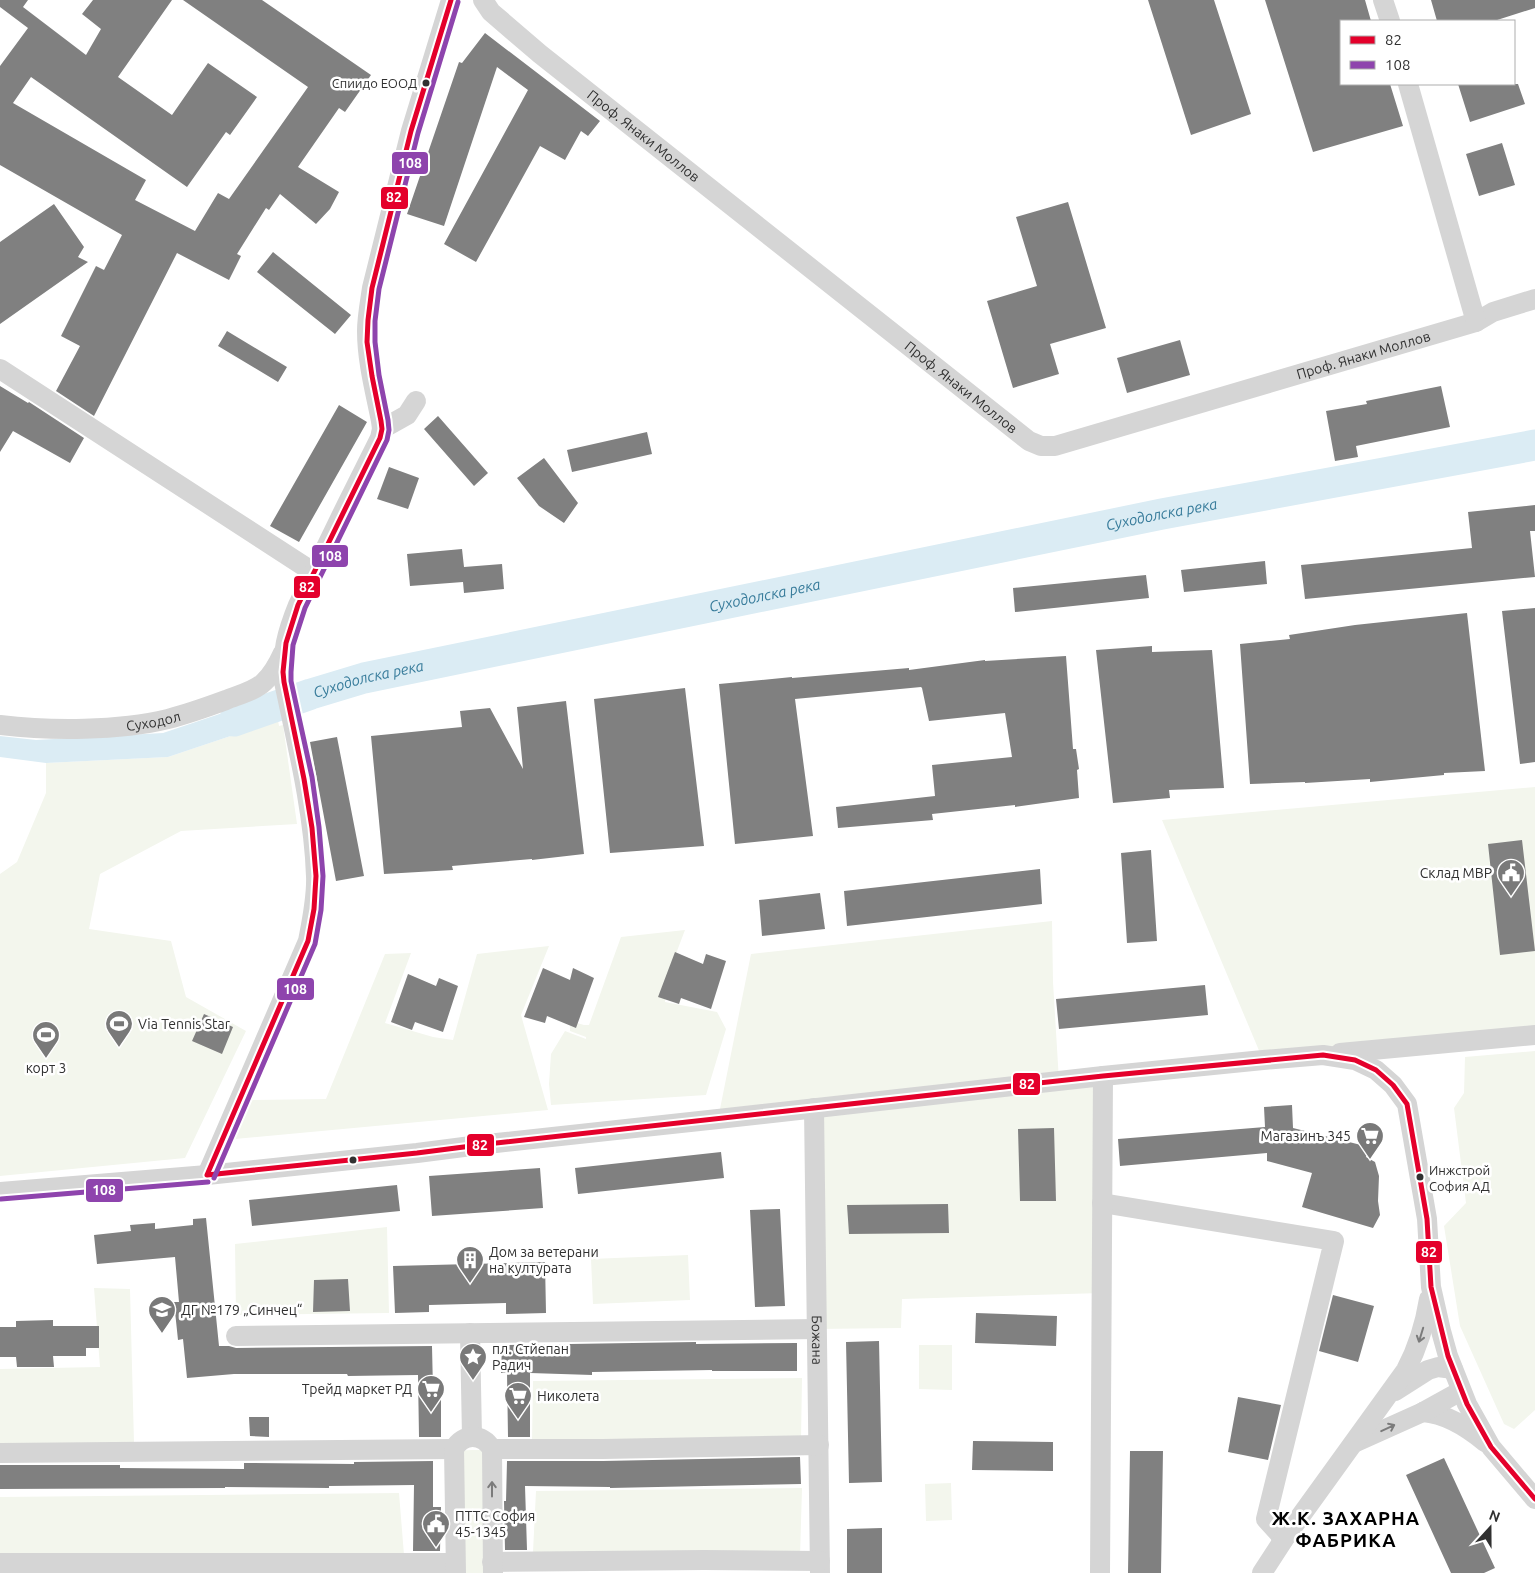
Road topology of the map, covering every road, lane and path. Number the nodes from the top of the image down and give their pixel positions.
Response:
1 (451, 0) edge
2 (483, 0) edge
3 (1383, 0) edge
4 (1390, 20) edge
5 (1408, 85) edge
6 (1535, 299) edge
7 (1476, 322) junction
8 (0, 369) edge
9 (416, 401) dead end
10 (382, 429) junction
11 (313, 572) junction
12 (283, 653) junction
13 (0, 725) edge
14 (1535, 1035) edge
15 (1323, 1055) junction
16 (1103, 1076) junction
17 (814, 1108) junction
18 (207, 1175) junction
19 (0, 1192) edge
20 (1102, 1203) junction
21 (1431, 1287) junction
22 (816, 1329) junction
23 (470, 1333) junction
24 (236, 1336) dead end
25 (1453, 1369) junction
26 (1461, 1390) junction
27 (1387, 1396) junction
28 (1423, 1412) junction
29 (472, 1437) junction
30 (1352, 1444) junction
31 (819, 1445) junction
32 (1491, 1447) junction
33 (454, 1449) junction
34 (492, 1449) junction
35 (0, 1453) edge
36 (1535, 1498) edge
37 (1284, 1539) junction
38 (0, 1563) edge
39 (493, 1567) edge
40 (820, 1567) edge
41 (455, 1568) edge
42 (1100, 1573) edge
43 (1262, 1573) edge

1 - 10 street
2 - 7 street, Проф. Янаки Моллов
3 - 4 street
5 - 7 street
6 - 7 street, Проф. Янаки Моллов
8 - 11 street
9 - 10 street
10 - 11 street
11 - 12 street
12 - 13 street, Суходол
12 - 18 street
14 - 15 street
15 - 16 street
15 - 21 street
16 - 17 street
16 - 20 street
17 - 18 street
17 - 22 street, Божана
18 - 19 street
20 - 37 street
20 - 42 street
21 - 25 street
21 -> 27 street
22 - 23 street
22 - 31 street, Божана
23 - 24 street
23 - 29 street
25 - 26 street
25 - 27 street
26 - 28 street
26 - 32 street
27 - 30 street
30 -> 28 street
28 - 32 street
29 - 33 street
29 - 34 street
30 - 37 street
31 - 34 street
31 - 40 street, Божана
32 - 36 street
33 - 35 street
33 - 41 street
39 -> 34 street
37 - 43 street
38 - 41 street
39 - 40 street

